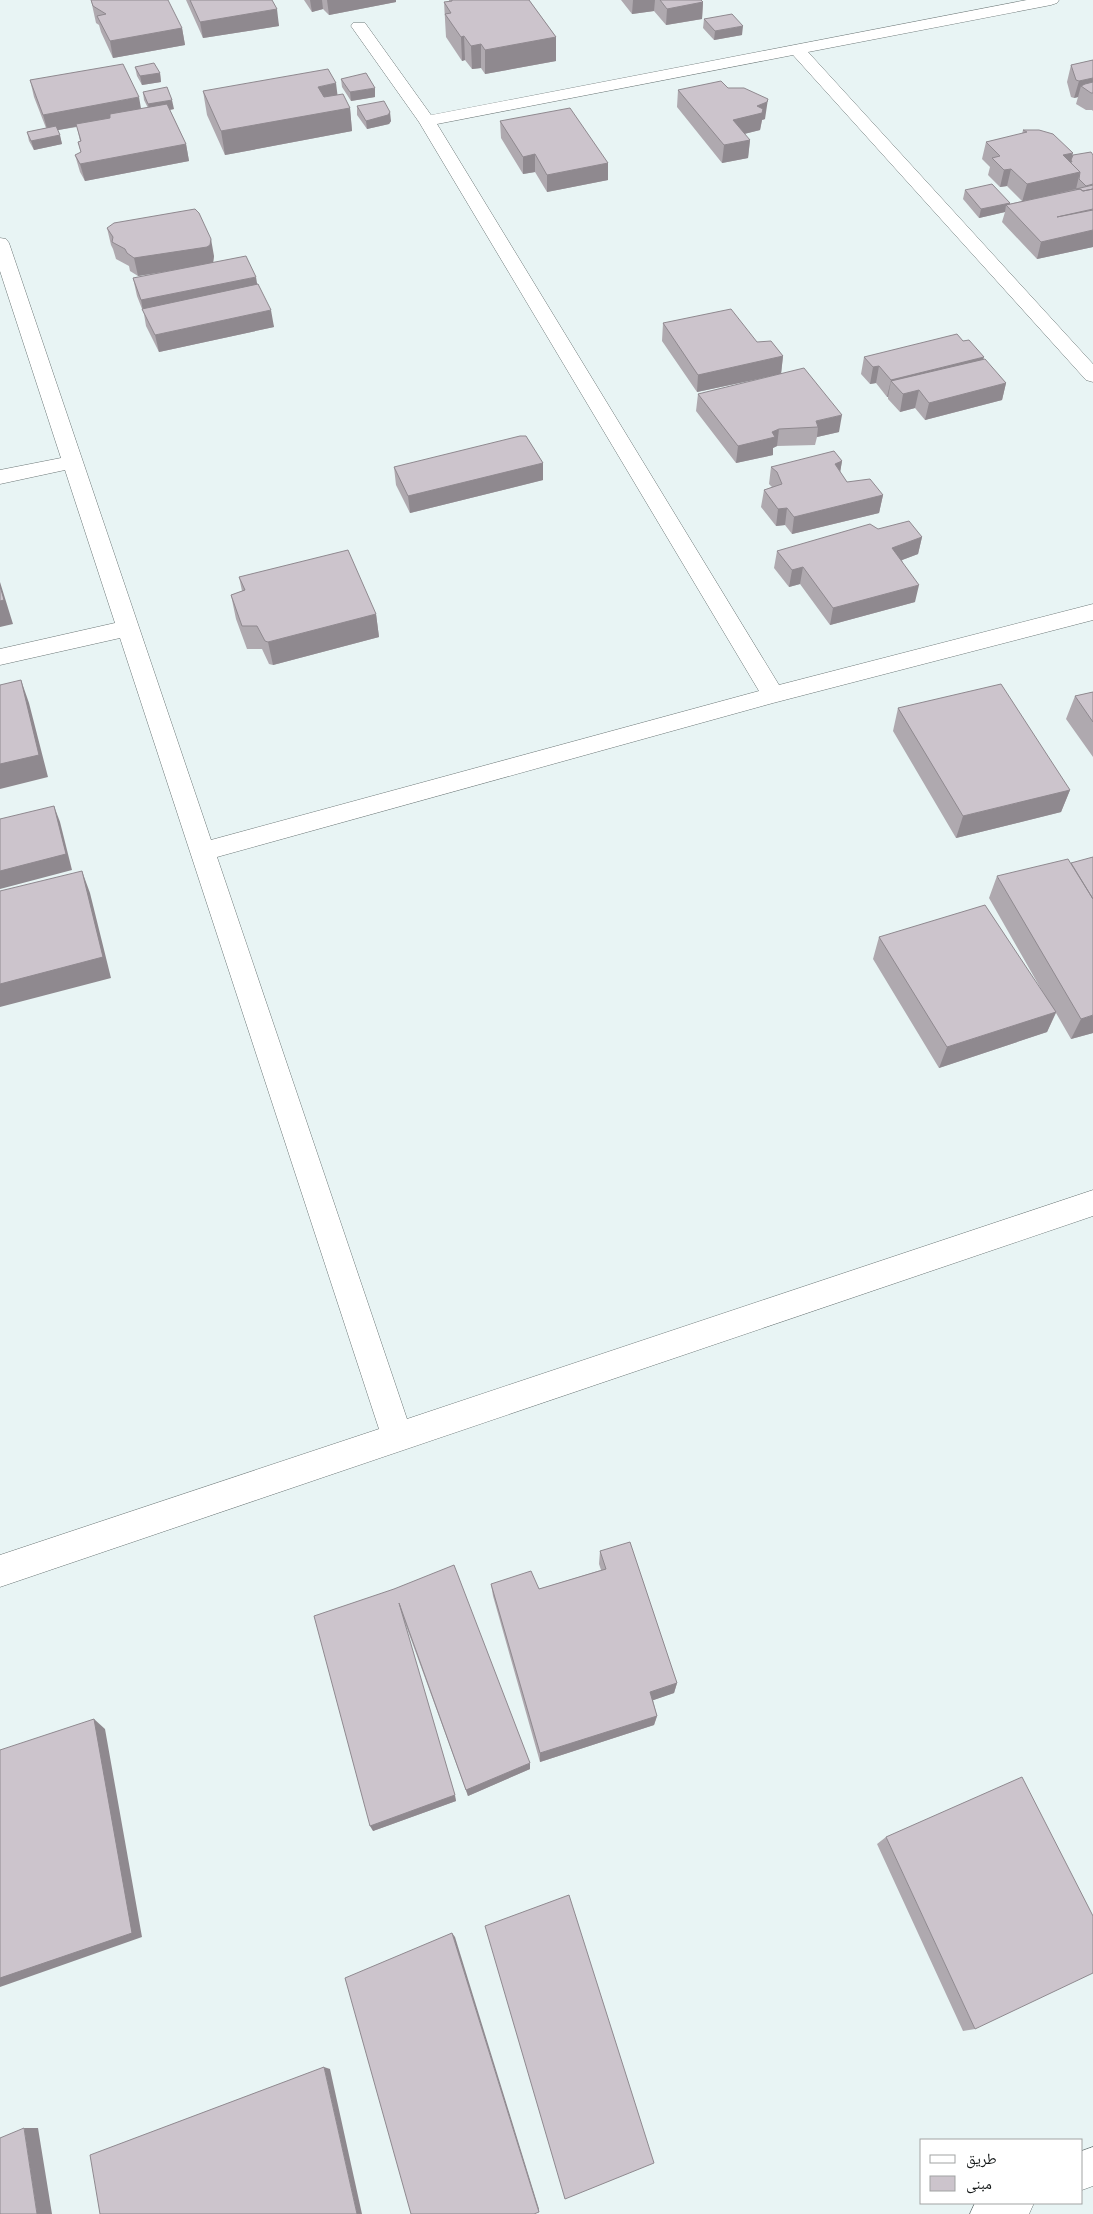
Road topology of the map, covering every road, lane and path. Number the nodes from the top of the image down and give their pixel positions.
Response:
1 (1051, 0) edge
2 (359, 26) dead end
3 (796, 49) junction
4 (426, 121) junction
5 (0, 243) edge
6 (1093, 376) edge
7 (72, 462) junction
8 (0, 477) edge
9 (1093, 612) edge
10 (128, 628) junction
11 (0, 657) edge
12 (773, 695) junction
13 (202, 852) junction
14 (1093, 1203) edge
15 (397, 1437) junction
16 (0, 1571) edge
17 (1012, 2204) edge
18 (990, 2214) edge

1 - 3 street
2 - 4 street
3 - 4 street
3 - 6 street
4 - 12 street
5 - 7 street
7 - 8 street
7 - 10 street
9 - 12 street
10 - 11 street
10 - 13 street
12 - 13 street
13 - 15 street
14 - 15 street
15 - 16 street
17 - 18 street

